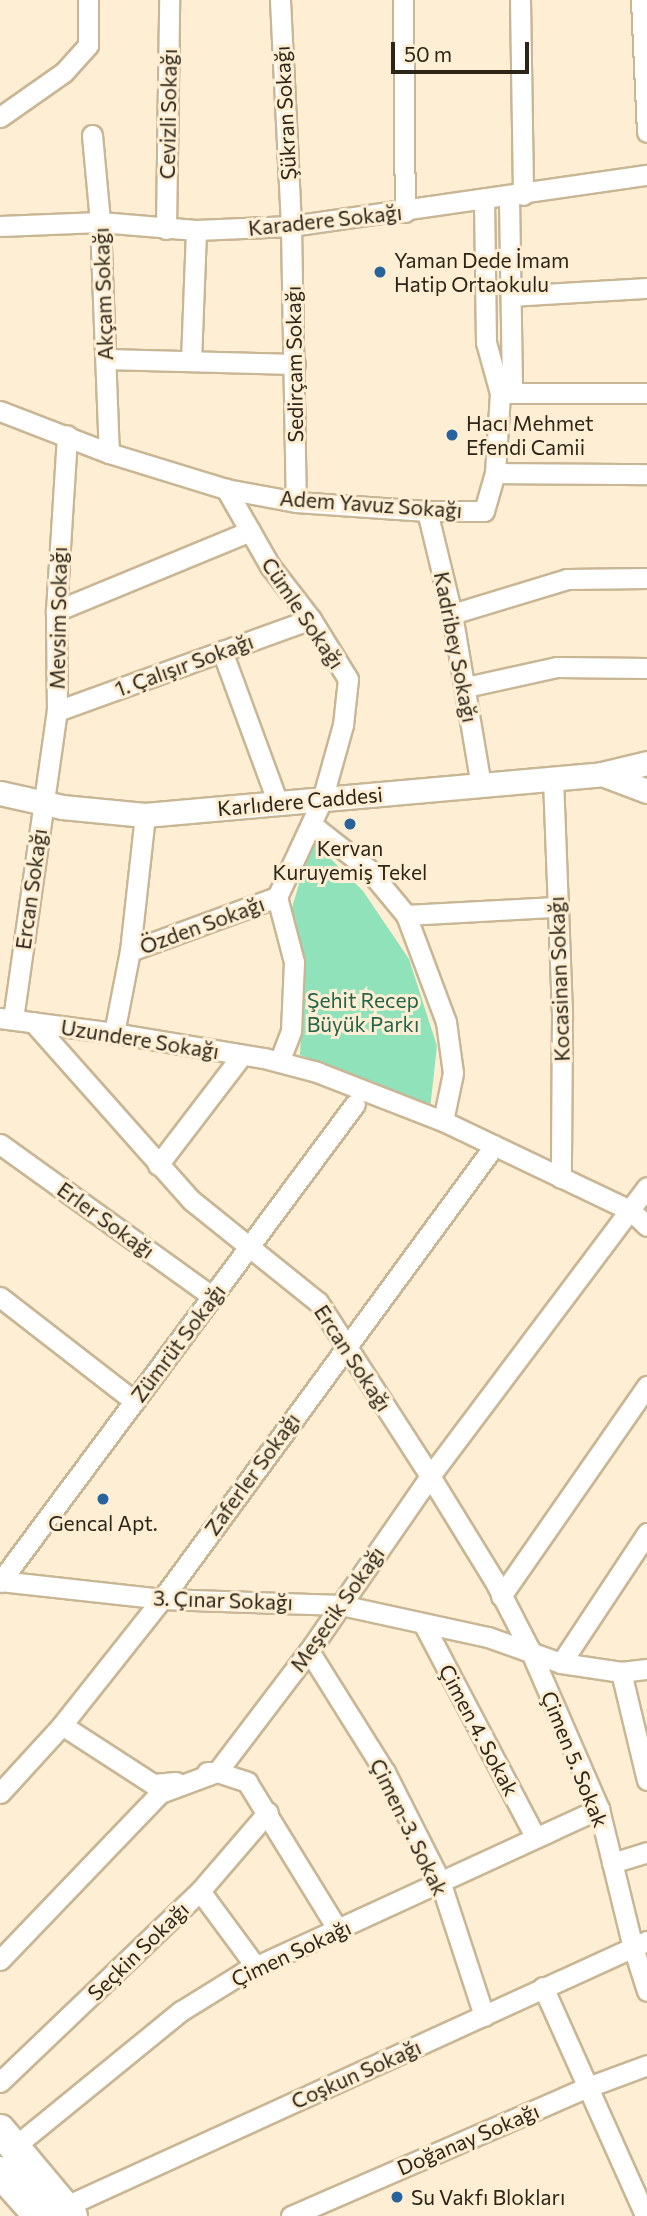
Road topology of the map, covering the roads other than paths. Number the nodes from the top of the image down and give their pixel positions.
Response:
1 (88, 0) edge
2 (169, 0) edge
3 (280, 0) edge
4 (403, 0) edge
5 (520, 0) edge
6 (640, 0) edge
7 (0, 117) edge
8 (647, 132) edge
9 (92, 135) dead end
10 (647, 175) edge
11 (516, 196) junction
12 (484, 201) junction
13 (405, 212) junction
14 (100, 222) junction
15 (0, 226) edge
16 (291, 226) junction
17 (166, 229) junction
18 (196, 230) junction
19 (647, 288) edge
20 (511, 296) junction
21 (106, 359) junction
22 (191, 361) junction
23 (295, 364) junction
24 (506, 393) junction
25 (647, 393) edge
26 (0, 411) edge
27 (67, 435) junction
28 (109, 453) junction
29 (495, 473) junction
30 (647, 474) edge
31 (226, 489) junction
32 (296, 502) junction
33 (427, 511) junction
34 (250, 531) junction
35 (647, 578) edge
36 (56, 611) junction
37 (452, 614) junction
38 (311, 619) junction
39 (222, 651) junction
40 (647, 668) edge
41 (466, 687) junction
42 (57, 711) junction
43 (647, 763) edge
44 (602, 774) junction
45 (553, 779) junction
46 (481, 785) junction
47 (647, 791) edge
48 (0, 793) edge
49 (322, 800) junction
50 (43, 801) junction
51 (278, 803) junction
52 (145, 815) junction
53 (311, 824) junction
54 (277, 897) junction
55 (556, 907) junction
56 (405, 915) junction
57 (130, 951) junction
58 (6, 1018) edge
59 (33, 1023) junction
60 (114, 1032) junction
61 (242, 1055) junction
62 (279, 1062) junction
63 (355, 1104) junction
64 (443, 1121) junction
65 (0, 1144) edge
66 (494, 1146) junction
67 (158, 1166) junction
68 (561, 1178) junction
69 (647, 1187) edge
70 (630, 1210) junction
71 (647, 1226) edge
72 (251, 1246) junction
73 (0, 1297) edge
74 (213, 1297) junction
75 (345, 1346) junction
76 (647, 1386) edge
77 (134, 1401) junction
78 (430, 1476) junction
79 (647, 1533) edge
80 (0, 1581) edge
81 (501, 1595) junction
82 (162, 1599) junction
83 (341, 1605) junction
84 (424, 1625) junction
85 (530, 1650) junction
86 (309, 1651) junction
87 (561, 1663) junction
88 (647, 1669) edge
89 (621, 1672) junction
90 (62, 1725) junction
91 (217, 1772) junction
92 (647, 1780) edge
93 (0, 1793) edge
94 (599, 1809) junction
95 (268, 1812) junction
96 (535, 1836) junction
97 (647, 1852) edge
98 (612, 1863) junction
99 (440, 1881) junction
100 (200, 1891) junction
101 (338, 1930) junction
102 (640, 1944) edge
103 (0, 1960) edge
104 (256, 1967) junction
105 (543, 1987) junction
106 (647, 1991) edge
107 (484, 2016) junction
108 (647, 2065) edge
109 (0, 2082) edge
110 (588, 2087) junction
111 (5, 2150) edge
112 (59, 2213) edge
113 (646, 2215) edge
114 (291, 2216) edge
115 (637, 2216) edge

1 - 7 street
2 - 17 street, Cevizli Sokağı
3 - 16 street, Şükran Sokağı
4 - 13 street
5 - 11 street, Adem Yavuz Sokağı
6 - 8 street
9 - 14 street, Akçam Sokağı
10 - 11 street, Karadere Sokağı
11 - 12 street, Karadere Sokağı
11 - 20 street, Adem Yavuz Sokağı
12 - 13 street, Karadere Sokağı
12 - 24 street, Adem Yavuz Sokağı
13 - 16 street, Karadere Sokağı
14 - 15 street, Karadere Sokağı
14 - 17 street, Karadere Sokağı
14 - 21 street, Akçam Sokağı
16 - 18 street, Karadere Sokağı
16 - 23 street, Sedirçam Sokağı
17 - 18 street, Karadere Sokağı
18 - 22 street
19 - 20 street
20 - 24 street, Adem Yavuz Sokağı
21 - 22 street
21 - 28 street, Akçam Sokağı
22 - 23 street
23 - 32 street, Sedirçam Sokağı
24 - 25 street
24 - 29 street, Adem Yavuz Sokağı
26 - 27 street, Adem Yavuz Sokağı
27 - 28 street, Adem Yavuz Sokağı
27 - 36 street, Mevsim Sokağı
28 - 31 street, Adem Yavuz Sokağı
29 - 30 street
29 - 33 street, Adem Yavuz Sokağı
31 - 32 street, Adem Yavuz Sokağı
31 - 34 street, Cümle Sokağı
32 - 33 street, Adem Yavuz Sokağı
33 - 37 street, Kadribey Sokağı
34 - 36 street
34 - 38 street, Cümle Sokağı
35 - 37 street
36 - 42 street, Mevsim Sokağı
37 - 41 street, Kadribey Sokağı
38 - 39 street, 1. Çalışır Sokağı
38 - 49 street, Cümle Sokağı
39 - 42 street, 1. Çalışır Sokağı
39 - 51 street
40 - 41 street
41 - 46 street, Kadribey Sokağı
42 - 50 street, Mevsim Sokağı
43 - 44 street, Karlıdere Caddesi
44 - 45 street, Karlıdere Caddesi
44 - 47 street, Karlıdere Caddesi
45 - 46 street, Karlıdere Caddesi
45 - 55 street, Kocasinan Sokağı
46 - 49 street, Karlıdere Caddesi
48 - 50 street, Karlıdere Caddesi
49 - 51 street, Karlıdere Caddesi
49 - 53 street, Cümle Sokağı
50 - 52 street, Karlıdere Caddesi
50 - 58 street, Ercan Sokağı
51 - 52 street, Karlıdere Caddesi
52 - 57 street, Özden Sokağı
53 - 54 street, Özden Sokağı
53 - 56 street
54 - 57 street, Özden Sokağı
54 - 62 street
55 - 56 street
55 - 68 street, Kocasinan Sokağı
56 - 64 street
57 - 60 street, Özden Sokağı
58 - 59 street, Uzundere Sokağı
59 - 60 street, Uzundere Sokağı
59 - 67 street, Ercan Sokağı
60 - 61 street, Uzundere Sokağı
61 - 62 street, Uzundere Sokağı
61 - 67 street
62 - 63 street, Uzundere Sokağı
62 - 64 street, Uzundere Sokağı
63 - 64 street, Uzundere Sokağı
63 - 72 street, Zümrüt Sokağı
64 - 66 street, Uzundere Sokağı
65 - 74 street, Erler Sokağı
66 - 68 street, Uzundere Sokağı
66 - 75 street, Zaferler Sokağı
67 - 72 street, Ercan Sokağı
68 - 70 street, Uzundere Sokağı
69 - 70 street, Meşecik Sokağı
70 - 71 street, Uzundere Sokağı
70 - 78 street, Meşecik Sokağı
72 - 74 street, Zümrüt Sokağı
72 - 75 street, Ercan Sokağı
73 - 77 street
74 - 77 street, Zümrüt Sokağı
75 - 78 street, Ercan Sokağı
75 - 82 street, Zaferler Sokağı
76 - 81 street
77 - 80 street, Zümrüt Sokağı
78 - 81 street, Ercan Sokağı
78 - 83 street, Meşecik Sokağı
79 - 87 street
80 - 82 street, 3. Çınar Sokağı
81 - 85 street, Ercan Sokağı
82 - 83 street, 3. Çınar Sokağı
82 - 90 street, Zaferler Sokağı
83 - 84 street, 3. Çınar Sokağı
83 - 86 street, Meşecik Sokağı
84 - 85 street, 3. Çınar Sokağı
84 - 96 street, Çimen 4. Sokak
85 - 87 street, 3. Çınar Sokağı
85 - 94 street, Çimen 5. Sokak
86 - 91 street, Meşecik Sokağı
86 - 99 street, Çimen-3. Sokak
87 - 89 street, 3. Çınar Sokağı
88 - 89 street, 3. Çınar Sokağı
89 - 92 street
90 - 91 street
90 - 93 street, Zaferler Sokağı
91 - 95 street
91 - 103 street
94 - 96 street, Çimen Sokağı
94 - 98 street, Çimen 5. Sokak
95 - 100 street, Seçkin Sokağı
95 - 101 street
96 - 99 street, Çimen Sokağı
97 - 98 street
98 - 102 street, Çimen 5. Sokak
99 - 101 street, Çimen Sokağı
99 - 107 street, Çimen-3. Sokak
100 - 104 street
100 - 109 street, Seçkin Sokağı
101 - 104 street, Çimen Sokağı
102 - 105 street, Coşkun Sokağı
102 - 106 street, Çimen 5. Sokak
104 - 111 street, Çimen Sokağı
105 - 107 street, Coşkun Sokağı
105 - 110 street
107 - 112 street, Coşkun Sokağı
108 - 110 street, Doğanay Sokağı
110 - 113 street
110 - 114 street, Doğanay Sokağı
111 - 112 main road
113 - 115 street

